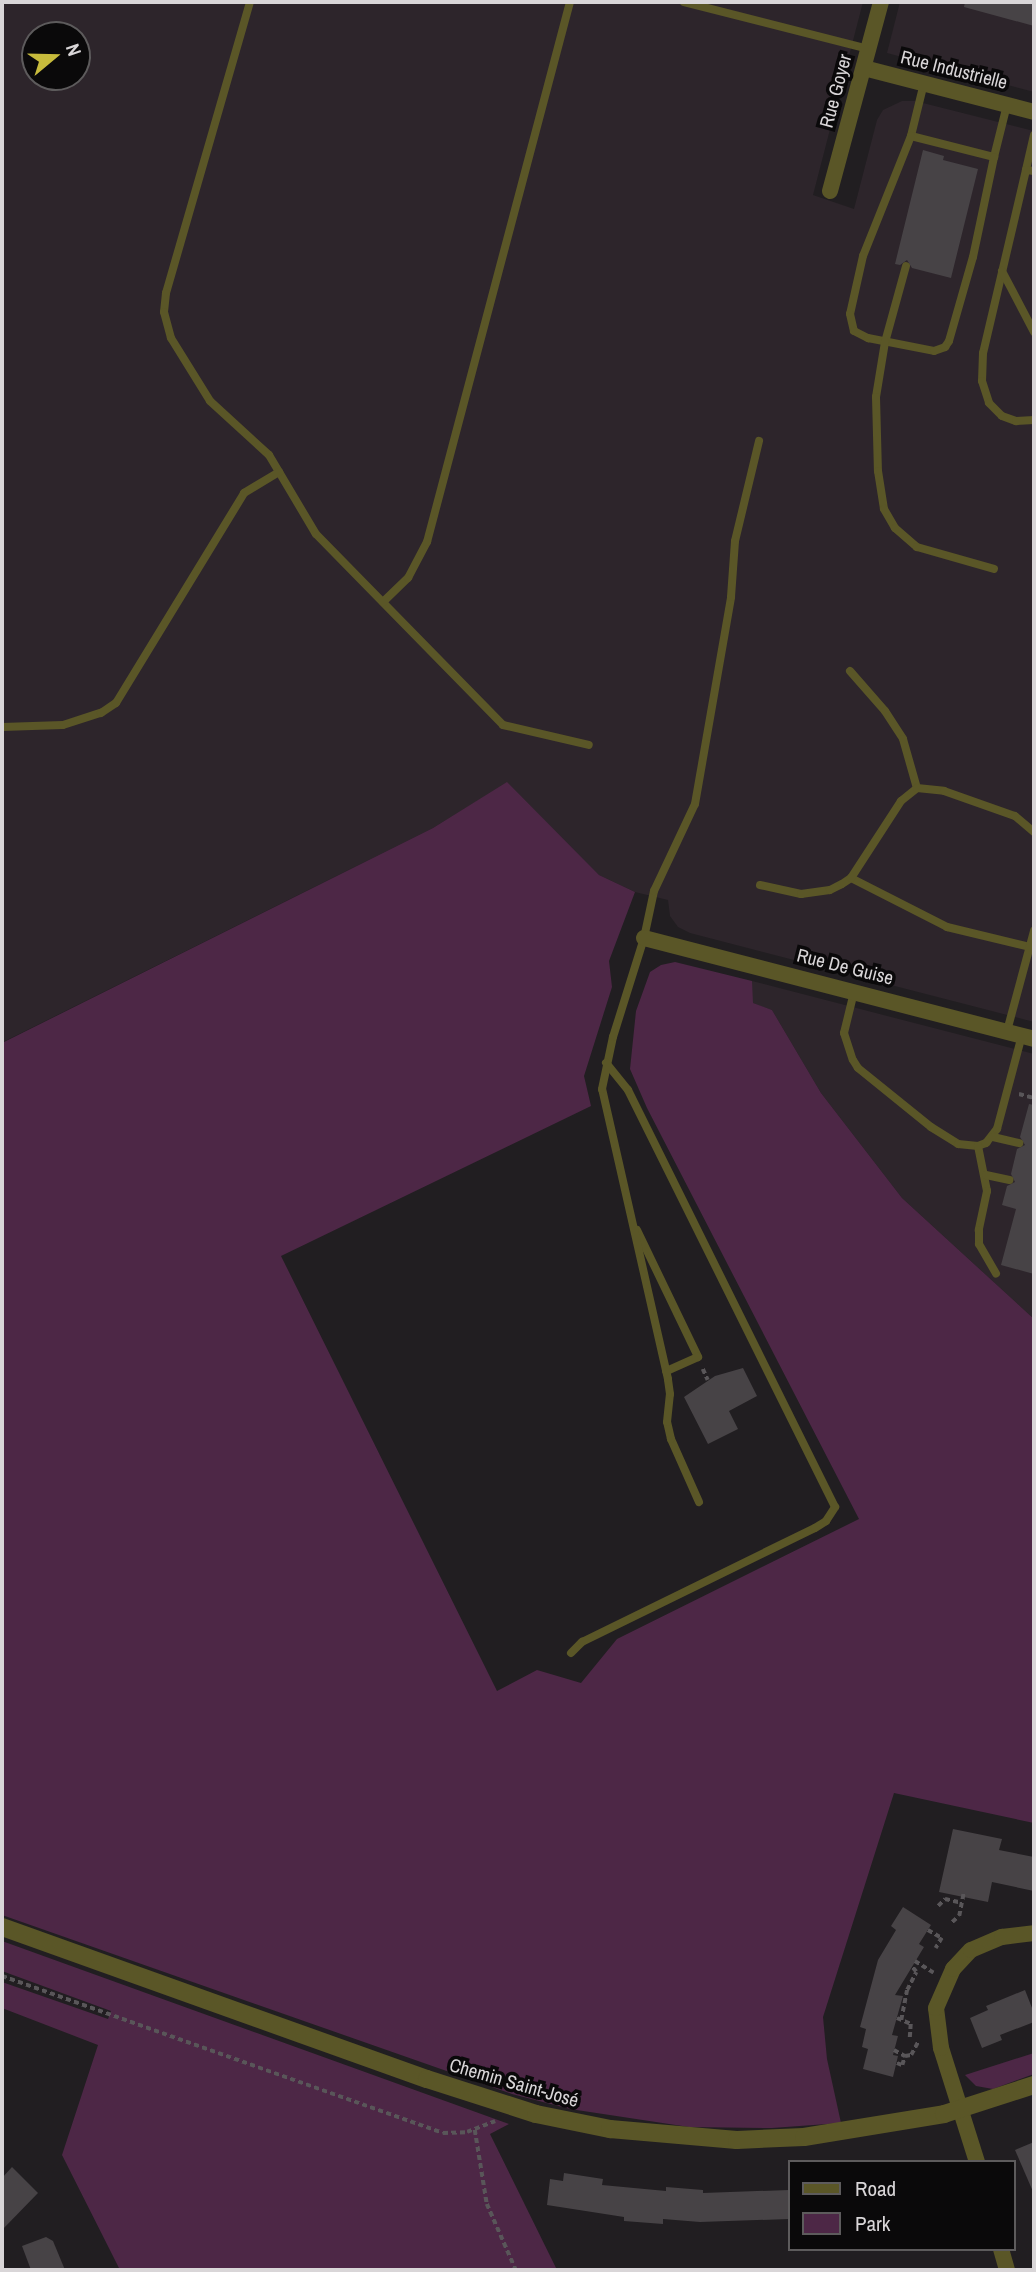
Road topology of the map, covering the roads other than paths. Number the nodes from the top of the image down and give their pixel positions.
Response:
1 (250, 2) edge
2 (570, 2) edge
3 (684, 2) edge
4 (881, 2) edge
5 (869, 49) junction
6 (864, 68) junction
7 (923, 83) junction
8 (1007, 105) junction
9 (1034, 112) edge
10 (1034, 135) edge
11 (911, 136) junction
12 (994, 157) junction
13 (1030, 171) edge
14 (830, 191) dead end
15 (906, 266) dead end
16 (1002, 271) junction
17 (1034, 332) edge
18 (885, 342) junction
19 (1034, 420) edge
20 (759, 442) dead end
21 (279, 472) junction
22 (994, 569) dead end
23 (383, 603) junction
24 (849, 671) dead end
25 (2, 727) edge
26 (589, 745) dead end
27 (917, 788) junction
28 (1034, 830) edge
29 (850, 878) junction
30 (760, 886) dead end
31 (1034, 931) edge
32 (644, 938) junction
33 (1030, 947) junction
34 (855, 991) junction
35 (1021, 1035) edge
36 (606, 1063) junction
37 (993, 1136) junction
38 (1019, 1143) dead end
39 (978, 1146) junction
40 (986, 1175) junction
41 (1009, 1180) dead end
42 (630, 1216) junction
43 (996, 1273) dead end
44 (666, 1371) junction
45 (699, 1502) dead end
46 (571, 1653) dead end
47 (2, 1927) edge
48 (1034, 1933) edge
49 (1034, 2085) edge
50 (960, 2109) junction
51 (976, 2160) edge
52 (1002, 2251) edge
53 (1007, 2270) edge

1 - 21 lane
2 - 23 lane
3 - 5 lane
4 - 5 street, Rue Goyer
5 - 6 street, Rue Goyer
6 - 7 street, Rue Industrielle
6 - 14 street, Rue Goyer
7 - 8 street, Rue Industrielle
7 - 11 lane
8 - 9 street, Rue Industrielle
8 - 12 lane
10 - 13 lane
11 - 12 lane
11 - 18 lane
12 - 18 lane
13 - 16 lane
15 - 18 lane
16 - 17 lane
16 - 19 lane
18 - 22 lane
20 - 32 lane
21 - 23 lane
21 - 25 lane
23 - 26 lane
24 - 27 lane
27 - 28 lane
27 - 29 lane
29 - 30 lane
29 - 33 lane
31 - 33 lane
32 - 34 street, Rue De Guise
32 - 36 lane
33 - 35 lane
34 - 35 street, Rue De Guise
34 - 39 lane
35 - 37 lane
36 - 42 lane
36 - 46 lane
37 - 38 lane
37 - 39 lane
39 - 40 lane
40 - 41 lane
40 - 43 lane
42 - 44 lane
42 - 44 lane
44 - 45 lane
47 - 50 street, Chemin Saint-José
48 - 50 street
49 - 50 street, Chemin Saint-José
50 - 51 street
52 - 53 street

